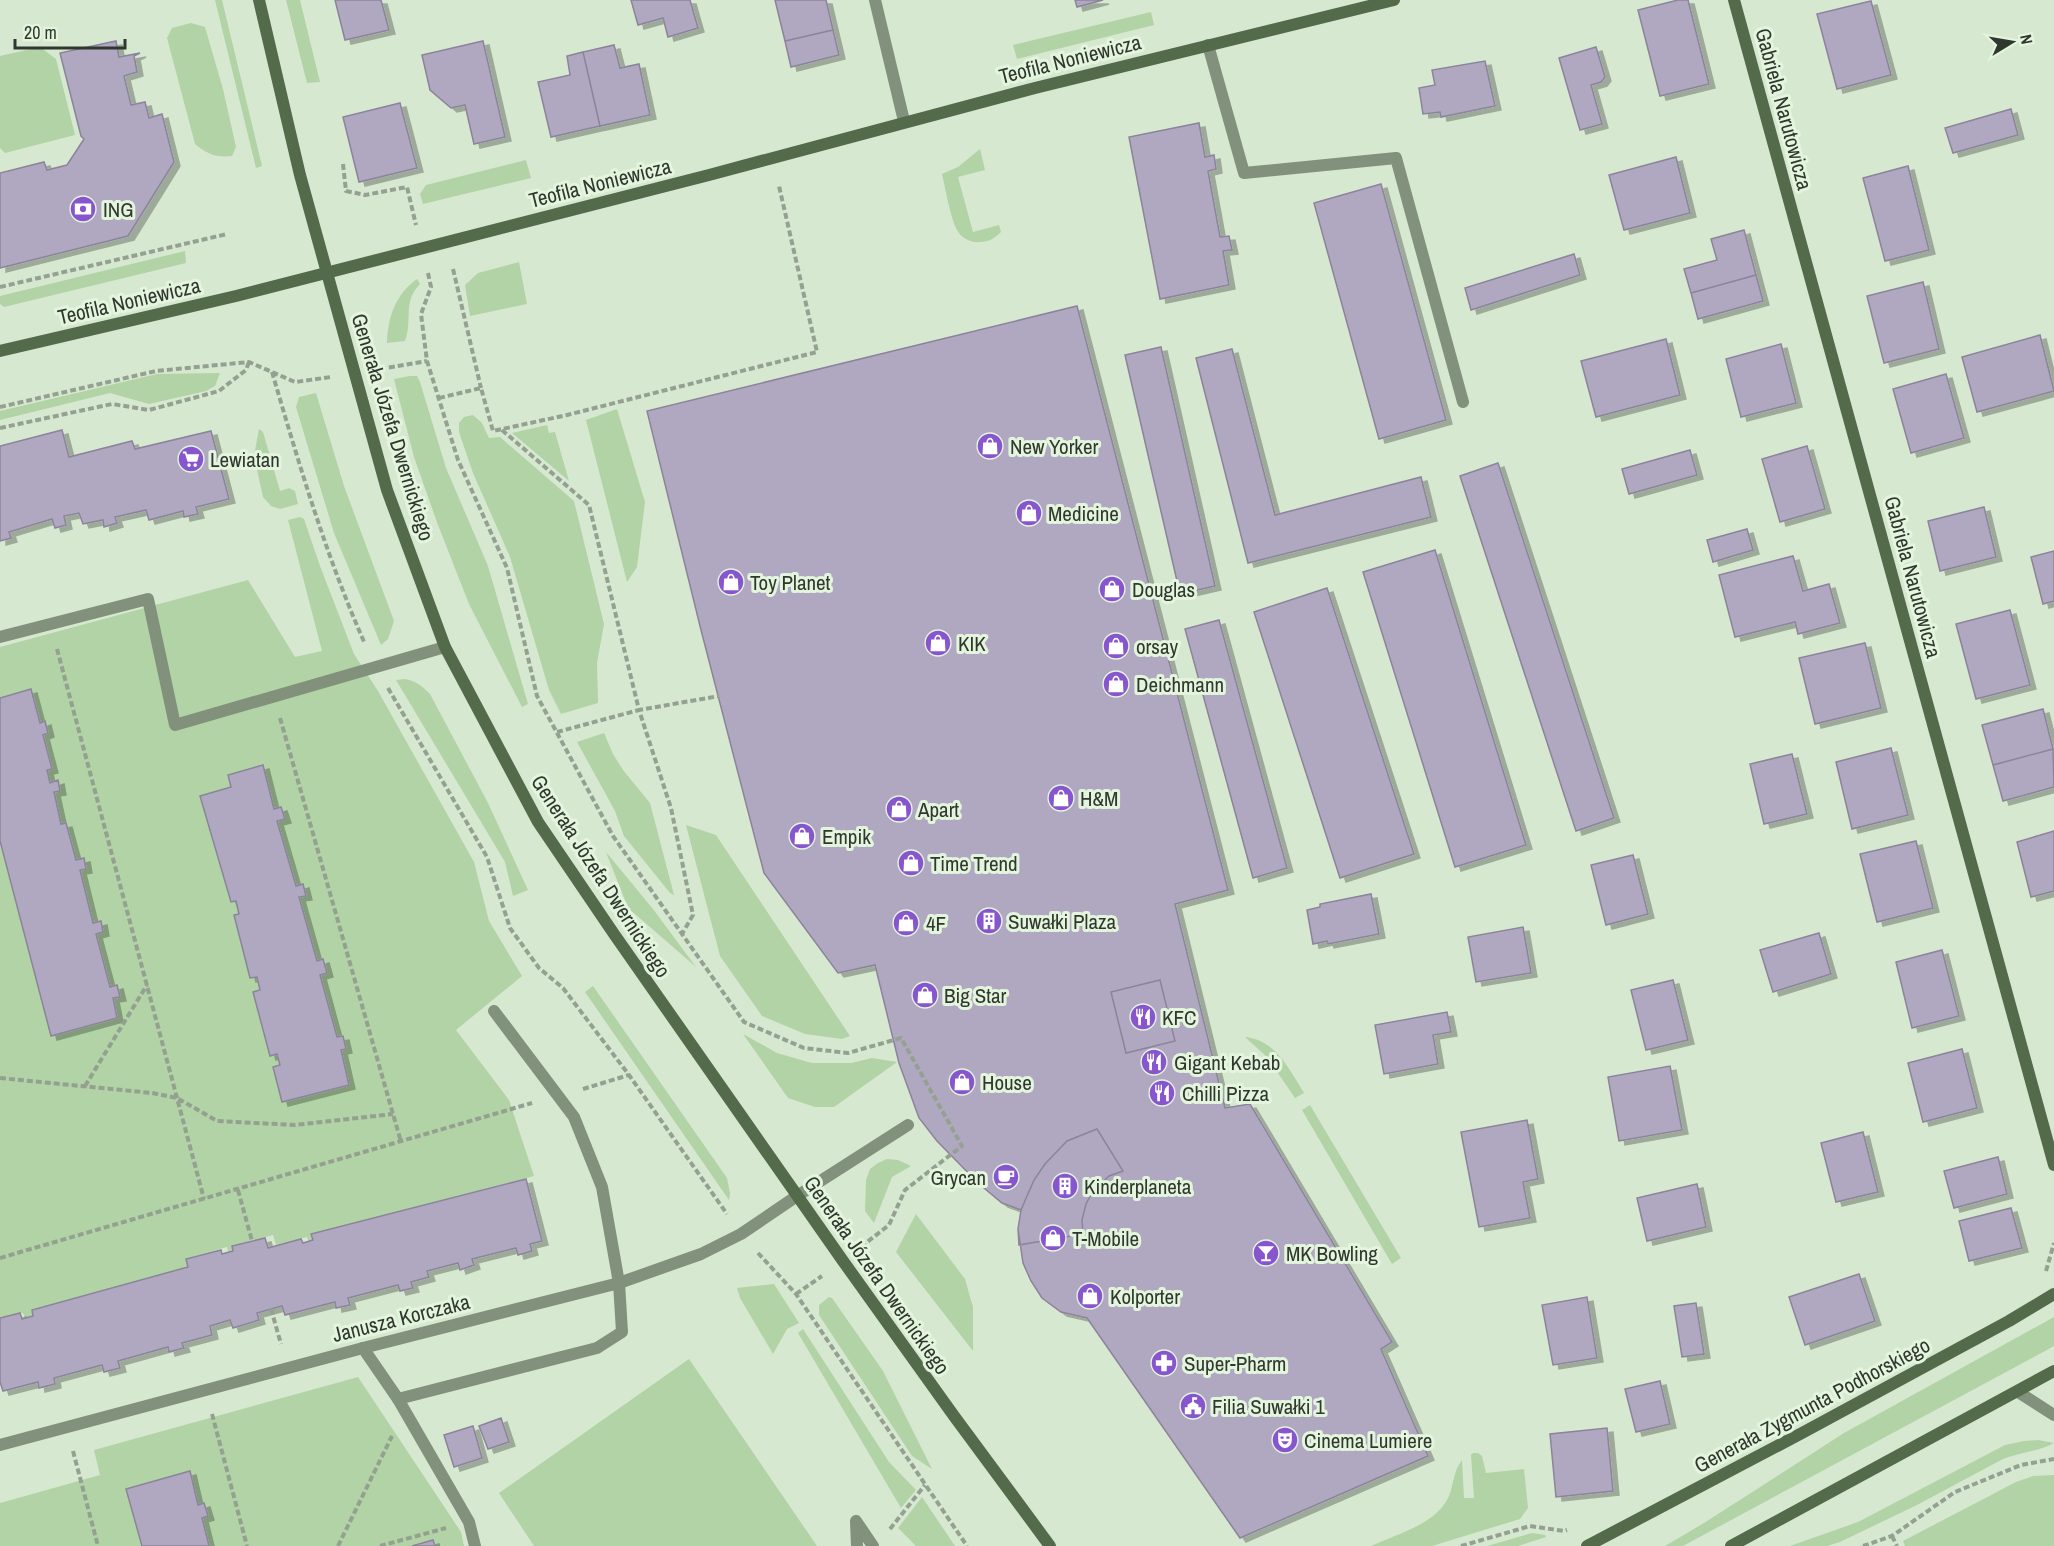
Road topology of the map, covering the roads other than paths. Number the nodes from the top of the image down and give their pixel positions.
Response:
1 (259, 0) edge
2 (875, 0) edge
3 (1394, 0) edge
4 (1734, 0) edge
5 (1208, 45) junction
6 (904, 122) junction
7 (327, 273) junction
8 (0, 351) edge
9 (1463, 402) dead end
10 (0, 637) edge
11 (445, 647) junction
12 (494, 1011) dead end
13 (908, 1125) dead end
14 (2054, 1165) edge
15 (797, 1196) junction
16 (619, 1283) junction
17 (2054, 1294) edge
18 (363, 1348) junction
19 (2054, 1371) edge
20 (2018, 1392) junction
21 (398, 1399) junction
22 (2054, 1415) edge
23 (0, 1445) edge
24 (475, 1546) edge
25 (857, 1546) edge
26 (873, 1546) edge
27 (1050, 1546) edge
28 (1587, 1546) edge
29 (1731, 1546) edge

1 - 7 street, Generała Józefa Dwernickiego
2 - 6 street
3 - 5 street, Teofila Noniewicza
4 - 14 street, Gabriela Narutowicza
5 - 6 street, Teofila Noniewicza
5 - 9 street
6 - 7 street, Teofila Noniewicza
7 - 8 street, Teofila Noniewicza
7 - 11 street, Generała Józefa Dwernickiego
10 - 11 street
11 - 15 street, Generała Józefa Dwernickiego
12 - 16 street
13 - 15 street, Janusza Korczaka
15 - 16 street, Janusza Korczaka
15 - 27 street, Generała Józefa Dwernickiego
16 - 18 street, Janusza Korczaka
16 - 21 street
17 - 28 street, Generała Zygmunta Podhorskiego
18 - 21 street
18 - 23 street, Janusza Korczaka
19 - 20 street
20 - 22 street
20 - 29 street
21 - 24 street
25 - 26 street

